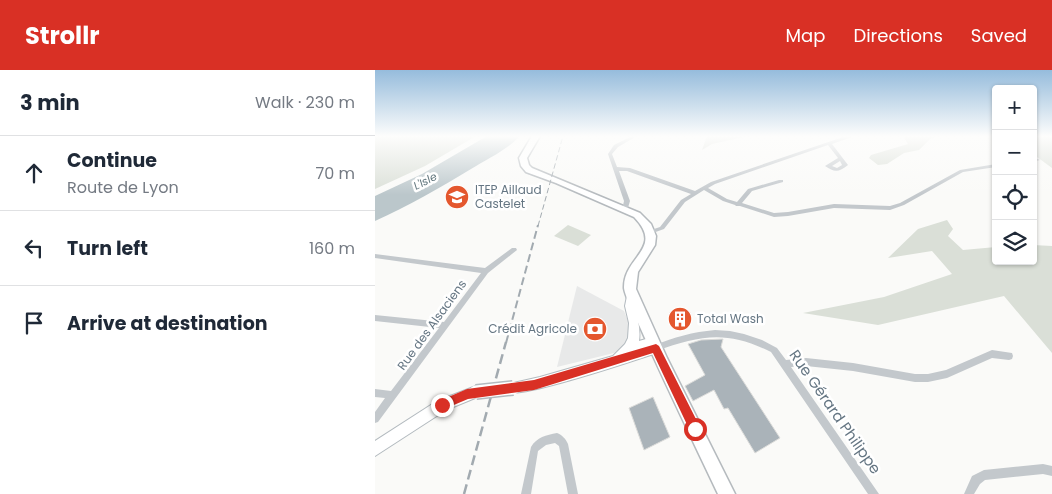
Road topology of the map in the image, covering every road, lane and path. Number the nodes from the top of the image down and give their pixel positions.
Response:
1 (524, 156) edge
2 (612, 156) edge
3 (793, 156) edge
4 (992, 166) edge
5 (615, 169) junction
6 (781, 181) dead end
7 (704, 188) junction
8 (624, 193) junction
9 (695, 193) junction
10 (738, 205) junction
11 (620, 208) junction
12 (650, 232) junction
13 (514, 250) dead end
14 (375, 256) edge
15 (486, 271) junction
16 (632, 294) junction
17 (375, 318) edge
18 (445, 325) junction
19 (629, 348) junction
20 (656, 348) junction
21 (1009, 356) dead end
22 (785, 364) junction
23 (596, 366) junction
24 (375, 393) edge
25 (392, 395) junction
26 (375, 419) edge
27 (375, 449) edge
28 (1052, 471) edge
29 (526, 494) edge
30 (573, 494) edge
31 (727, 494) edge
32 (874, 494) edge
33 (969, 494) edge

1 - 11 main road
2 - 5 street
3 - 7 street
4 - 10 street
5 - 8 street
5 - 9 street
6 - 10 street
7 - 9 street
7 - 10 street
8 - 11 street
8 - 11 street
9 - 12 street
11 - 12 main road
12 - 16 main road
13 - 15 street, Rue des Alsaciens
14 - 15 street
15 - 18 street, Rue des Alsaciens
16 - 19 main road
16 - 20 main road
17 - 18 street
18 - 25 street, Rue des Alsaciens
19 - 20 main road
19 - 23 main road
20 - 22 street, Rue Gérard Philippe
20 - 23 main road
20 - 31 main road
21 - 22 street
22 - 32 street, Rue Gérard Philippe
23 - 27 main road, bridge
24 - 25 street
25 - 26 street, Rue des Alsaciens
28 - 33 street
29 - 30 street

